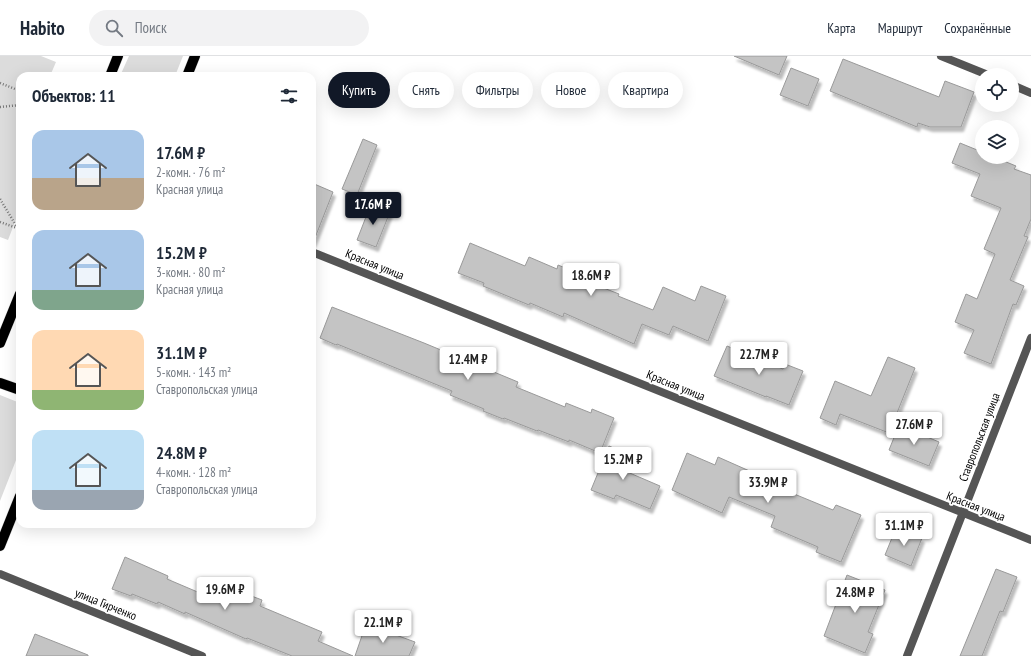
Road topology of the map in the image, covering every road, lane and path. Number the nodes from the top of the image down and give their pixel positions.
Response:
1 (118, 56) edge
2 (195, 56) edge
3 (941, 56) edge
4 (975, 70) edge
5 (112, 72) edge
6 (189, 72) edge
7 (0, 83) edge
8 (1019, 88) edge
9 (16, 89) edge
10 (1031, 93) edge
11 (16, 105) edge
12 (0, 107) edge
13 (0, 199) edge
14 (0, 222) edge
15 (16, 225) edge
16 (16, 227) edge
17 (316, 254) edge
18 (16, 304) edge
19 (1031, 338) edge
20 (0, 343) edge
21 (0, 383) edge
22 (16, 389) edge
23 (16, 506) edge
24 (962, 513) junction
25 (1031, 540) edge
26 (0, 546) edge
27 (0, 574) edge
28 (202, 656) edge
29 (907, 656) edge

1 - 5 main road
2 - 6 main road
3 - 4 street
7 - 9 path
8 - 10 street
11 - 12 path
13 - 15 path
14 - 16 path
17 - 24 street, Красная улица
18 - 20 main road
19 - 24 street, Ставропольская улица
21 - 22 main road
23 - 26 main road
24 - 25 street, Красная улица
24 - 29 street, Ставропольская улица
27 - 28 street, улица Гирченко

